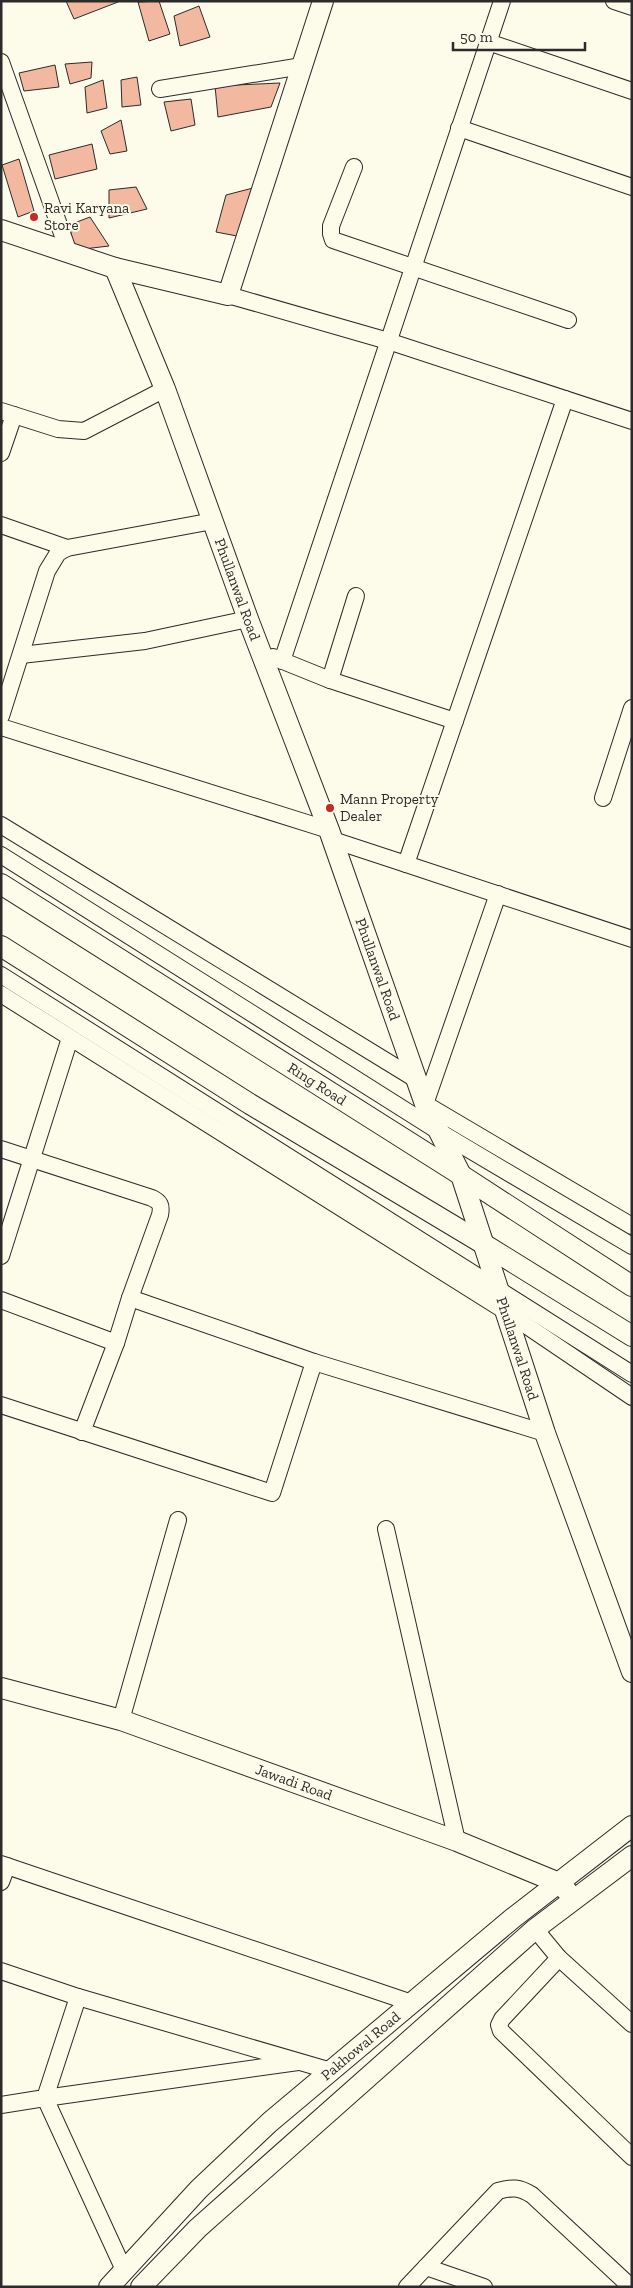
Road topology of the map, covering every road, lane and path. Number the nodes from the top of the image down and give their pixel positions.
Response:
1 (323, 1) edge
2 (502, 1) edge
3 (614, 1) edge
4 (632, 7) edge
5 (488, 42) junction
6 (1, 62) edge
7 (302, 66) junction
8 (160, 89) dead end
9 (632, 90) edge
10 (459, 128) junction
11 (354, 167) dead end
12 (632, 186) edge
13 (1, 230) edge
14 (70, 253) junction
15 (413, 266) junction
16 (115, 268) junction
17 (228, 295) junction
18 (568, 320) dead end
19 (388, 342) junction
20 (165, 389) junction
21 (565, 399) junction
22 (8, 413) edge
23 (632, 421) edge
24 (1, 453) edge
25 (213, 521) junction
26 (1, 525) edge
27 (67, 548) junction
28 (356, 596) dead end
29 (248, 619) junction
30 (262, 653) junction
31 (21, 655) junction
32 (282, 661) junction
33 (330, 680) junction
34 (632, 708) edge
35 (1, 716) edge
36 (455, 721) junction
37 (1, 727) edge
38 (602, 798) dead end
39 (1, 825) edge
40 (331, 835) junction
41 (1, 855) edge
42 (406, 864) junction
43 (1, 884) edge
44 (498, 894) junction
45 (632, 939) edge
46 (1, 946) edge
47 (1, 975) edge
48 (1, 994) edge
49 (70, 1038) junction
50 (416, 1080) junction
51 (425, 1104) junction
52 (438, 1131) junction
53 (1, 1149) edge
54 (30, 1159) junction
55 (461, 1175) junction
56 (632, 1226) edge
57 (482, 1243) junction
58 (632, 1246) edge
59 (1, 1256) edge
60 (632, 1286) edge
61 (498, 1288) junction
62 (130, 1298) junction
63 (1, 1300) edge
64 (505, 1311) junction
65 (632, 1336) edge
66 (116, 1343) junction
67 (314, 1362) junction
68 (632, 1374) edge
69 (632, 1397) edge
70 (1, 1405) edge
71 (82, 1432) junction
72 (545, 1433) junction
73 (178, 1520) dead end
74 (386, 1530) dead end
75 (632, 1672) edge
76 (1, 1688) edge
77 (121, 1720) junction
78 (632, 1826) edge
79 (457, 1841) junction
80 (632, 1856) edge
81 (4, 1865) edge
82 (1, 1882) edge
83 (559, 1883) junction
84 (574, 1899) junction
85 (535, 1929) junction
86 (559, 1958) junction
87 (1, 1970) edge
88 (78, 1997) junction
89 (412, 2002) junction
90 (632, 2024) edge
91 (298, 2062) junction
92 (331, 2071) junction
93 (45, 2098) junction
94 (1, 2106) edge
95 (632, 2157) edge
96 (426, 2267) junction
97 (124, 2270) junction
98 (109, 2287) edge
99 (141, 2287) edge
100 (407, 2287) edge
101 (484, 2287) edge
102 (631, 2287) edge

1 - 7 street
2 - 5 street
3 - 4 street
5 - 9 street
5 - 10 street
6 - 14 street
7 - 8 street
7 - 17 street
10 - 12 street
10 - 15 street
11 - 15 street
13 - 14 street
14 - 16 street
15 - 18 street
15 - 19 street
16 - 17 street
16 - 20 street, Phullanwal Road
17 - 19 street
19 - 21 street
19 - 32 street
20 - 22 street
20 - 25 street, Phullanwal Road
21 - 23 street
21 - 36 street
22 - 24 street
25 - 27 street
25 - 29 street, Phullanwal Road
26 - 27 street
27 - 31 street
28 - 33 street
29 - 30 street, Phullanwal Road
29 - 31 street
30 - 32 street
30 - 40 street, Phullanwal Road
31 - 35 street
32 - 33 street
33 - 36 street
34 - 38 street
36 - 42 street
37 - 40 street
39 - 50 street
40 - 42 street
40 - 50 street, Phullanwal Road
41 - 52 street
42 - 44 street
43 - 55 street, Ring Road
44 - 45 street
44 - 51 street
46 - 57 street
47 - 61 street
48 - 49 street
49 - 54 street
49 - 64 street
50 - 51 street, Phullanwal Road
51 - 52 street, Phullanwal Road
51 - 56 street
52 - 55 street, Phullanwal Road
52 - 58 street
53 - 54 street
54 - 59 street
54 - 62 street
55 - 57 street, Phullanwal Road
55 - 60 street, Ring Road
57 - 61 street, Phullanwal Road
57 - 65 street
61 - 64 street, Phullanwal Road
61 - 68 street
62 - 66 street
62 - 67 street
63 - 66 street
64 - 69 street
64 - 72 street, Phullanwal Road
66 - 71 street
67 - 71 street
67 - 72 street
70 - 71 street
72 - 75 street, Phullanwal Road
73 - 77 street
74 - 79 street
76 - 77 street, Jawadi Road
77 - 79 street, Jawadi Road
78 - 83 street, Pakhowal Road
79 - 83 street, Jawadi Road
80 - 84 street, Pakhowal Road
81 - 82 street
81 - 89 street
83 - 84 street, Jawadi Road
83 - 89 street, Pakhowal Road
84 - 85 street, Pakhowal Road
85 - 86 street
85 - 99 street, Pakhowal Road
86 - 90 street
86 - 95 street
87 - 88 street
88 - 91 street
88 - 93 street
89 - 92 street, Pakhowal Road
91 - 92 street
91 - 93 street
92 - 97 street, Pakhowal Road
93 - 94 street
93 - 97 street
96 - 100 street
96 - 101 street
96 - 102 street
97 - 98 street, Pakhowal Road

